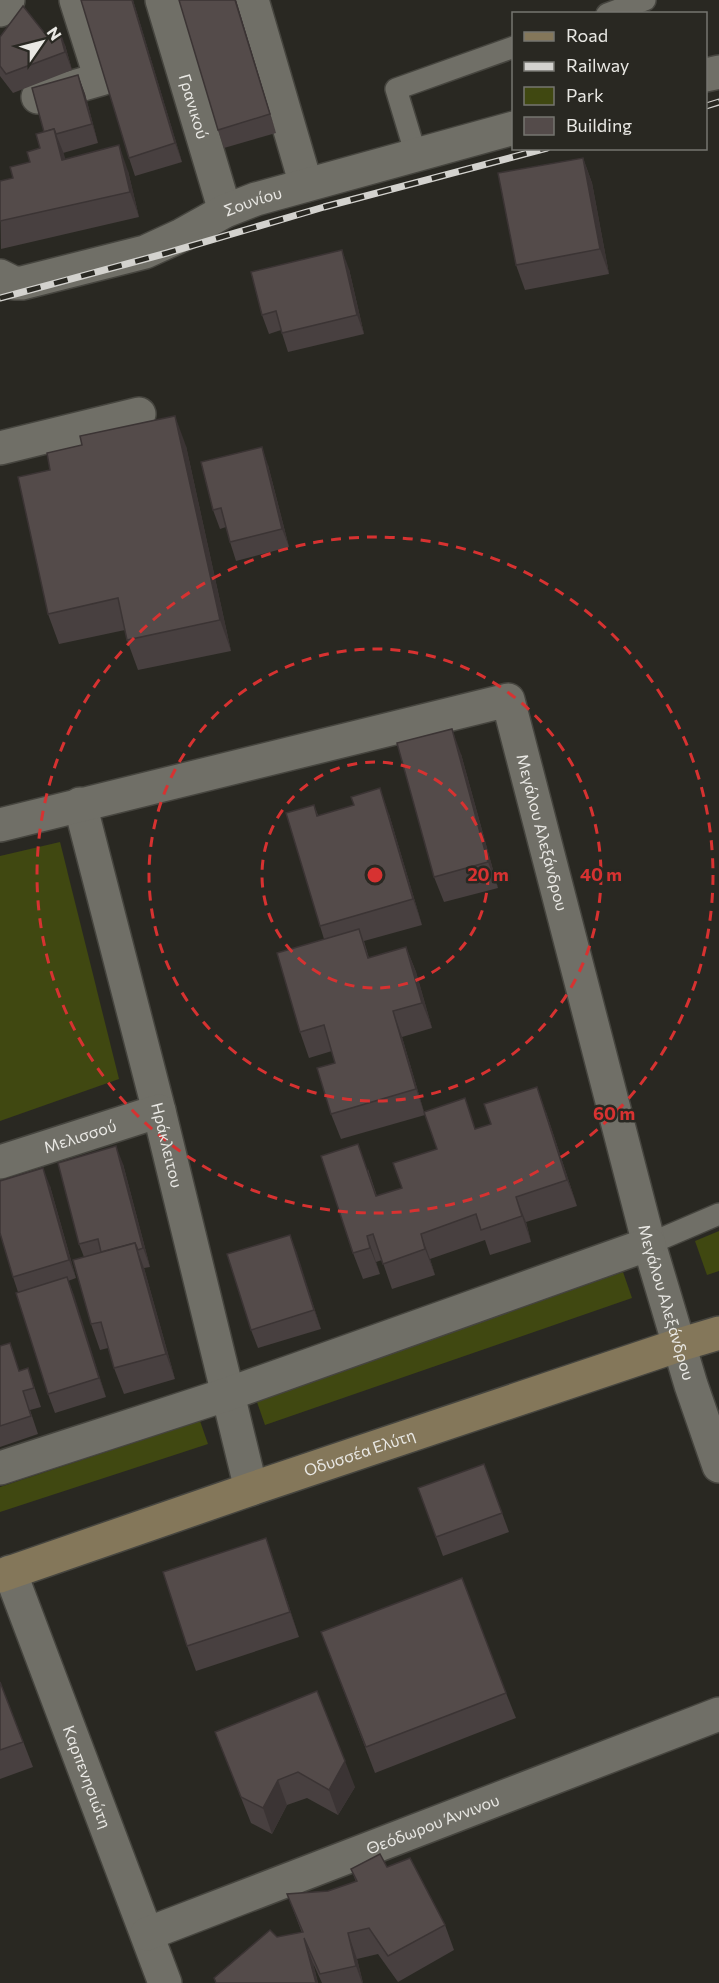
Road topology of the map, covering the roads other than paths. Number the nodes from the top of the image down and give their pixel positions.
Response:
1 (8, 0) edge
2 (76, 0) edge
3 (162, 0) edge
4 (252, 0) edge
5 (645, 0) edge
6 (0, 10) edge
7 (613, 12) edge
8 (512, 47) edge
9 (37, 97) edge
10 (512, 128) edge
11 (416, 155) junction
12 (306, 185) junction
13 (225, 212) junction
14 (0, 276) edge
15 (139, 414) dead end
16 (0, 448) edge
17 (80, 804) junction
18 (0, 825) edge
19 (159, 1111) junction
20 (0, 1162) edge
21 (719, 1214) edge
22 (649, 1244) junction
23 (719, 1333) edge
24 (679, 1345) junction
25 (228, 1394) junction
26 (719, 1466) edge
27 (0, 1468) edge
28 (250, 1489) junction
29 (5, 1574) edge
30 (719, 1714) edge
31 (147, 1934) junction
32 (165, 1983) edge

1 - 6 street
2 - 9 street
3 - 13 street, Γρανικού
4 - 12 street
5 - 7 lane
8 - 11 lane
10 - 11 street, Σουνίου
11 - 12 street, Σουνίου
12 - 13 street, Σουνίου
13 - 14 street, Σουνίου
15 - 16 street
17 - 18 street, Μεγάλου Αλεξάνδρου
17 - 19 street, Ηράκλειτου
17 - 22 street, Μεγάλου Αλεξάνδρου
19 - 20 street, Μελισσού
19 - 25 street, Ηράκλειτου
21 - 22 lane
22 - 24 street, Μεγάλου Αλεξάνδρου
22 - 25 street
23 - 24 main road, Οδυσσέα Ελύτη
24 - 26 street, Μεγάλου Αλεξάνδρου
24 - 28 main road, Οδυσσέα Ελύτη
25 - 27 street
25 - 28 street, Ηράκλειτου
28 - 29 main road, Οδυσσέα Ελύτη
29 - 31 street, Καρπενησιώτη
30 - 31 street, Θεόδωρου Άννινου
31 - 32 street, Καρπενησιώτη

